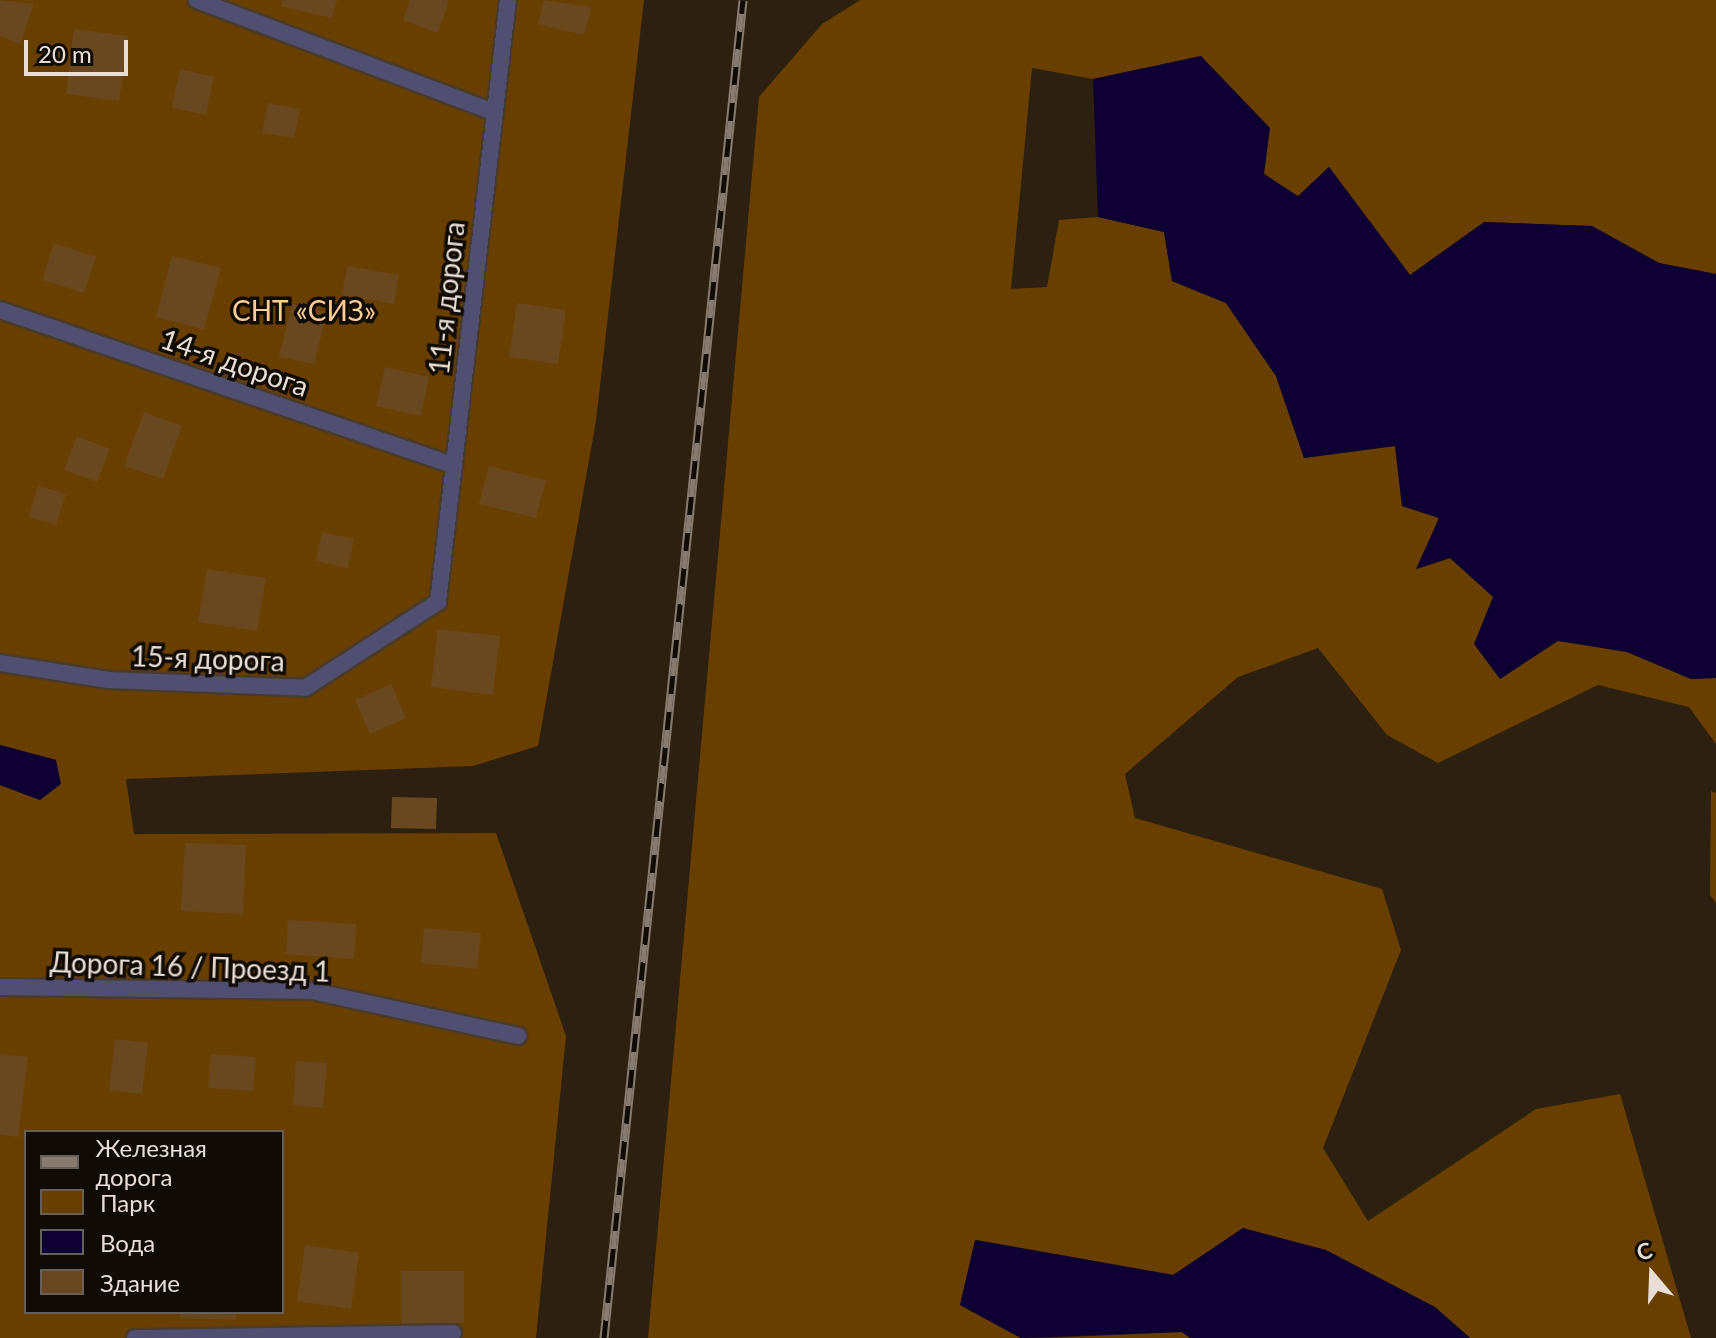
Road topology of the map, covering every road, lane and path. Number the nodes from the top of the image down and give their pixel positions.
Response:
1 (197, 0) edge
2 (508, 0) edge
3 (493, 112) junction
4 (0, 310) edge
5 (454, 465) junction
6 (438, 602) joint
7 (0, 663) edge
8 (0, 987) edge
9 (518, 1036) dead end
10 (453, 1333) dead end
11 (135, 1338) edge

1 - 3 lane
2 - 3 lane, 11-я дорога
3 - 5 lane, 11-я дорога
4 - 5 lane, 14-я дорога
5 - 6 lane, 11-я дорога
6 - 7 lane, 15-я дорога
8 - 9 lane, Дорога 16 / Проезд 1
10 - 11 lane

